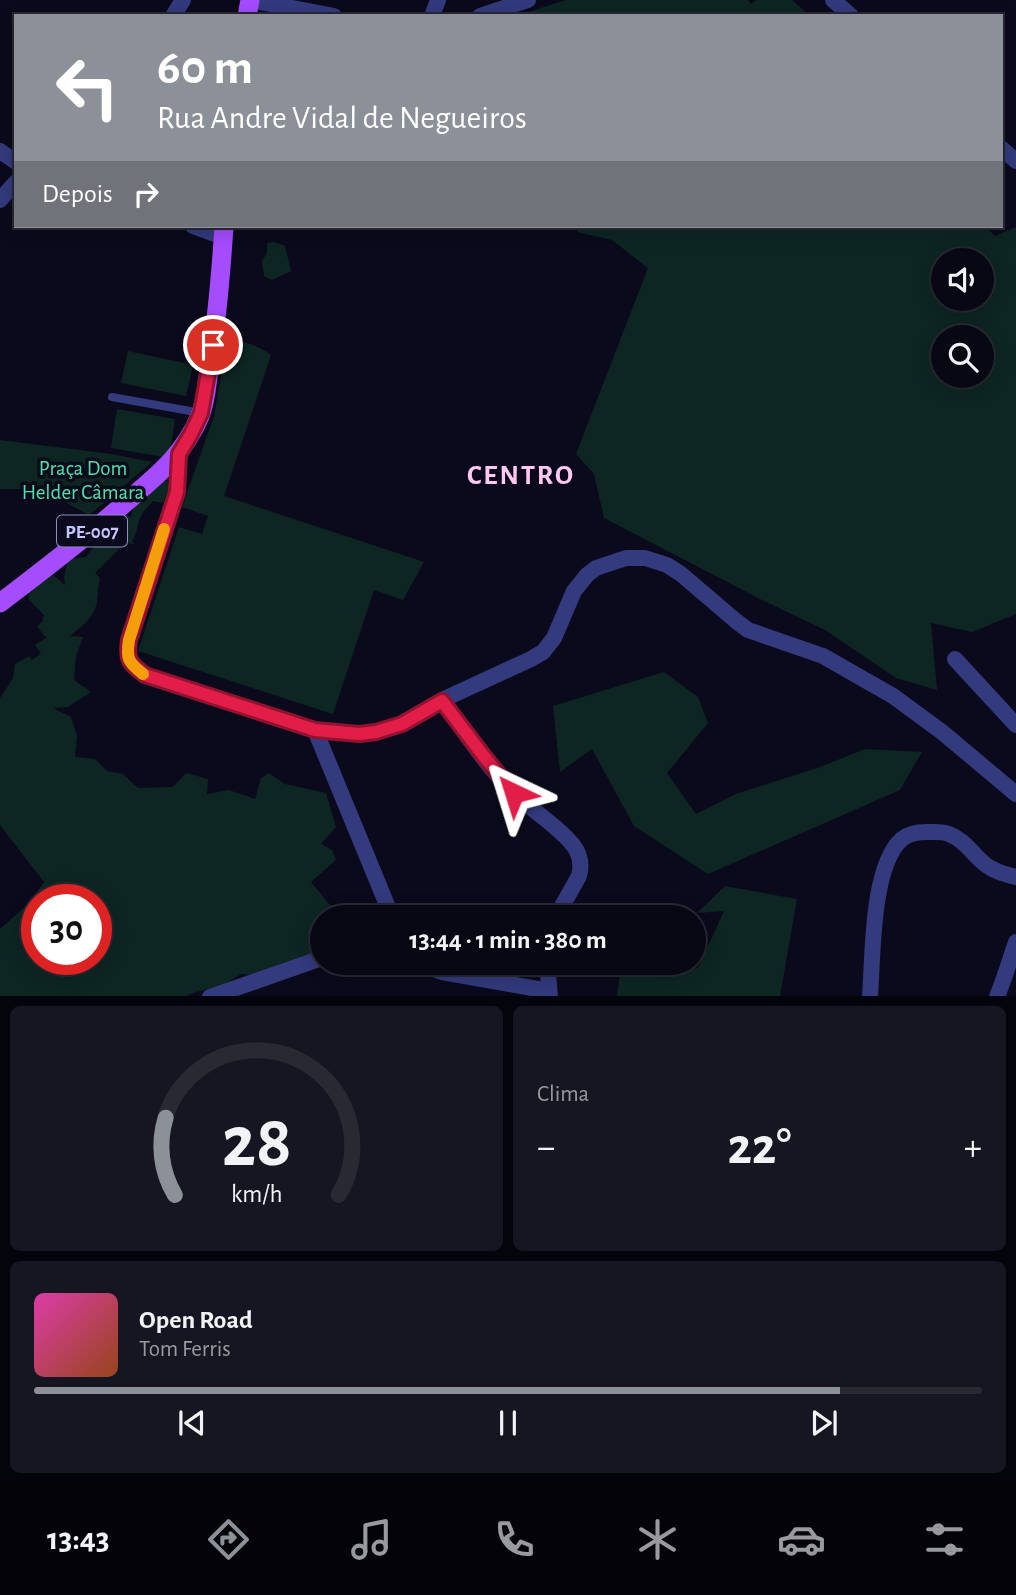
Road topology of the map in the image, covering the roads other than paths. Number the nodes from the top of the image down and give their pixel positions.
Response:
1 (250, 0) edge
2 (528, 0) edge
3 (834, 0) edge
4 (324, 14) edge
5 (486, 14) edge
6 (849, 14) edge
7 (14, 183) edge
8 (0, 200) edge
9 (203, 228) edge
10 (224, 232) edge
11 (112, 397) dead end
12 (201, 413) junction
13 (179, 454) junction
14 (0, 603) edge
15 (955, 659) dead end
16 (442, 701) junction
17 (1016, 725) edge
18 (315, 730) junction
19 (1016, 794) edge
20 (1016, 877) edge
21 (386, 905) edge
22 (563, 905) edge
23 (1016, 942) edge
24 (310, 962) edge
25 (457, 975) edge
26 (548, 975) edge
27 (549, 994) edge
28 (209, 996) edge
29 (870, 996) edge
30 (997, 996) edge

1 - 4 street
2 - 5 street
3 - 6 street
7 - 8 street
9 - 10 street
10 - 12 main road, PE-007
11 - 12 lane
12 - 13 main road, PE-007
13 - 14 main road, PE-007
13 - 18 street
15 - 17 street
16 - 18 street
16 - 19 street
16 - 22 street
18 - 21 street
20 - 29 street
23 - 30 street
24 - 28 street
25 - 27 street
26 - 27 street

